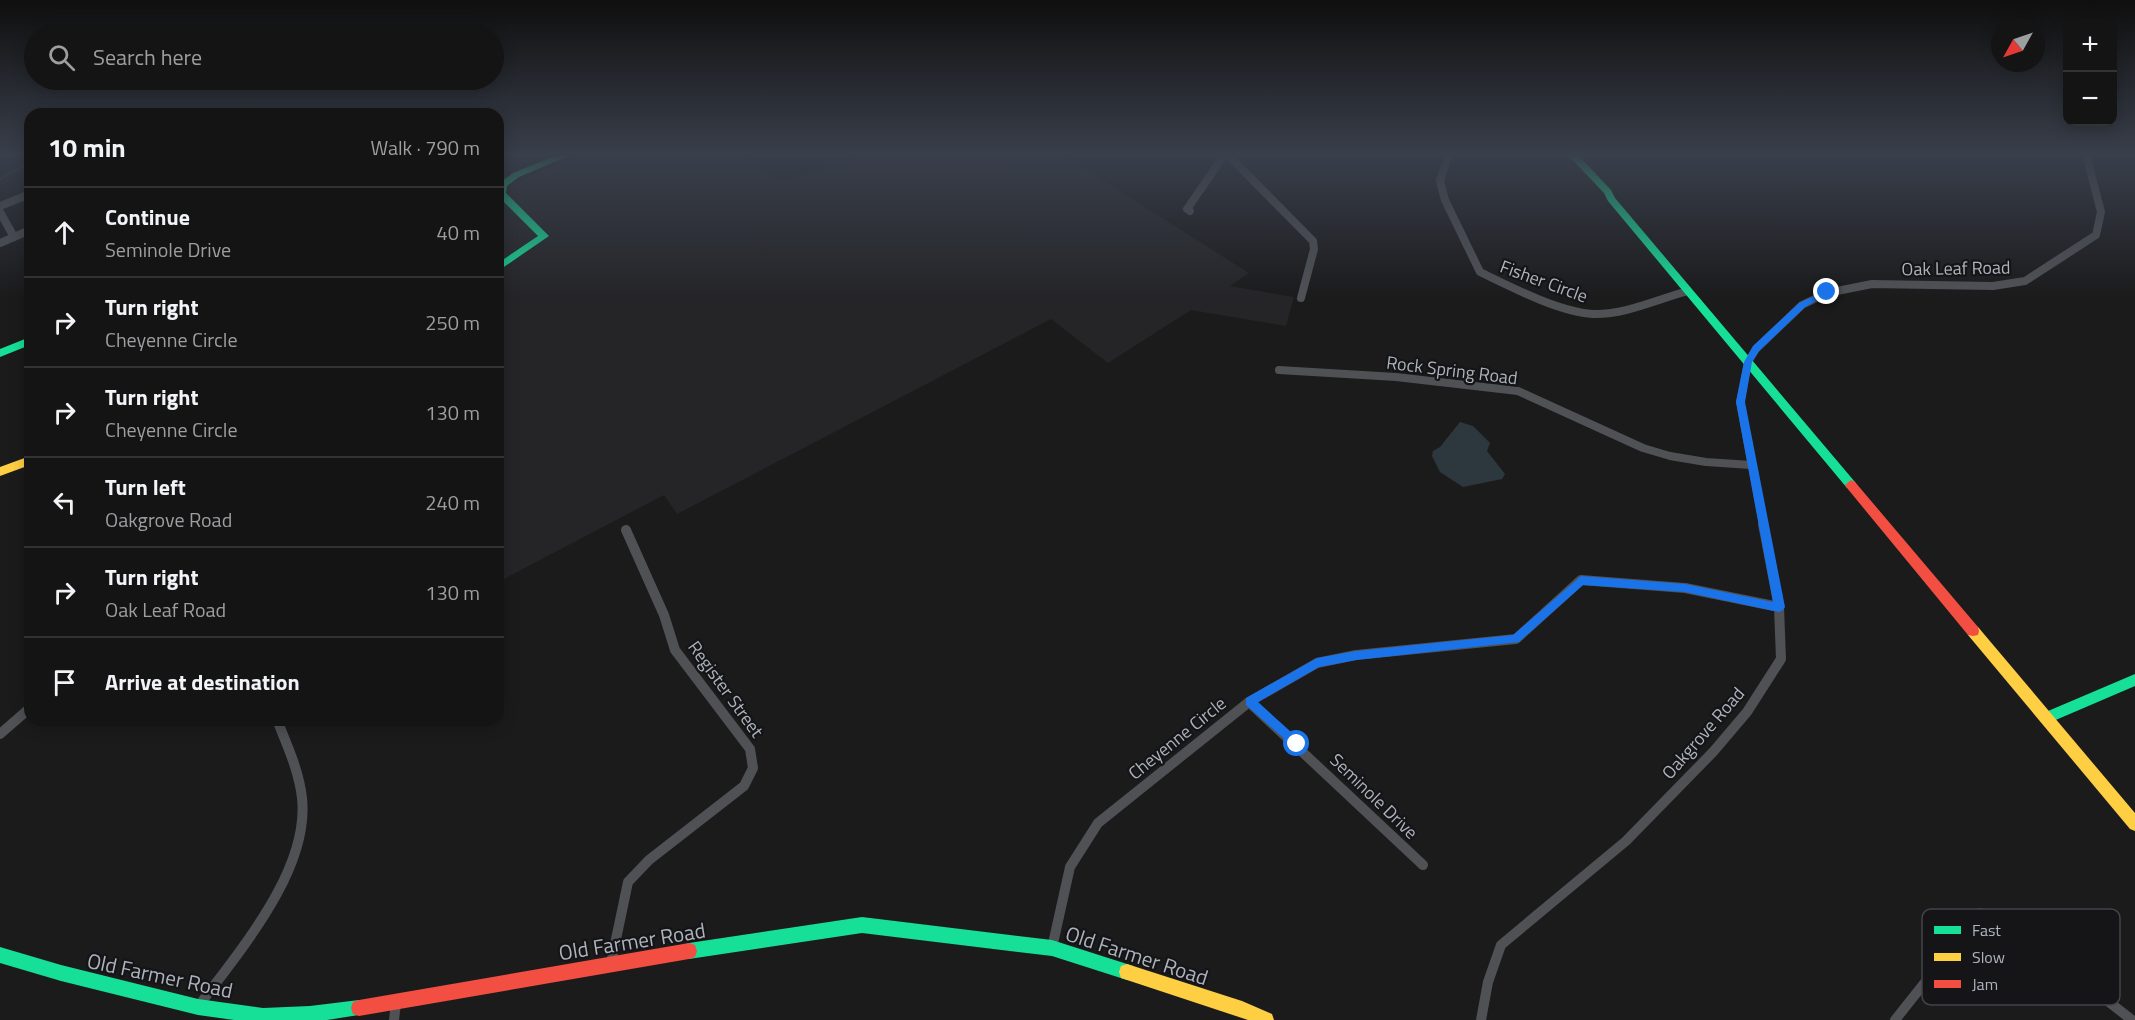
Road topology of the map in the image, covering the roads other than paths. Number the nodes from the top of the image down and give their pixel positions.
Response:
1 (509, 202) edge
2 (1192, 202) edge
3 (1276, 202) edge
4 (1446, 202) edge
5 (1613, 202) edge
6 (2099, 202) edge
7 (1190, 211) dead end
8 (0, 212) edge
9 (24, 233) edge
10 (14, 237) junction
11 (0, 243) edge
12 (504, 264) edge
13 (1688, 291) junction
14 (1301, 298) dead end
15 (24, 335) edge
16 (24, 343) edge
17 (0, 344) edge
18 (0, 353) edge
19 (1748, 362) junction
20 (1279, 370) dead end
21 (24, 462) edge
22 (1751, 465) junction
23 (0, 472) edge
24 (626, 530) dead end
25 (1779, 607) junction
26 (2135, 680) edge
27 (1250, 702) junction
28 (24, 713) edge
29 (2046, 718) junction
30 (279, 726) edge
31 (0, 734) edge
32 (2135, 824) edge
33 (1423, 865) dead end
34 (1052, 948) junction
35 (0, 955) edge
36 (611, 963) junction
37 (1922, 986) edge
38 (396, 1003) junction
39 (2113, 1005) edge
40 (198, 1007) junction
41 (394, 1020) edge
42 (1266, 1020) edge
43 (1481, 1020) edge
44 (1895, 1020) edge
45 (2132, 1020) edge

1 - 12 main road
2 - 7 street
3 - 14 street
4 - 13 street, Fisher Circle
5 - 13 main road
6 - 19 street, Oak Leaf Road
8 - 10 street
9 - 10 street
10 - 11 street
13 - 19 main road
15 - 17 main road
16 - 18 main road
19 - 22 street, Oakgrove Road
19 - 29 main road
20 - 22 street, Rock Spring Road
21 - 23 main road
22 - 25 street, Oakgrove Road
24 - 36 street, Register Street
25 - 27 street, Cheyenne Circle
25 - 43 street, Oakgrove Road
26 - 29 main road
27 - 33 street, Seminole Drive
27 - 34 street, Cheyenne Circle
28 - 31 street
29 - 32 main road
30 - 40 street
34 - 36 main road, Old Farmer Road
34 - 42 main road, Old Farmer Road
35 - 40 main road, Old Farmer Road
36 - 38 main road, Old Farmer Road
37 - 44 street
38 - 40 main road, Old Farmer Road
38 - 41 street
39 - 45 street

